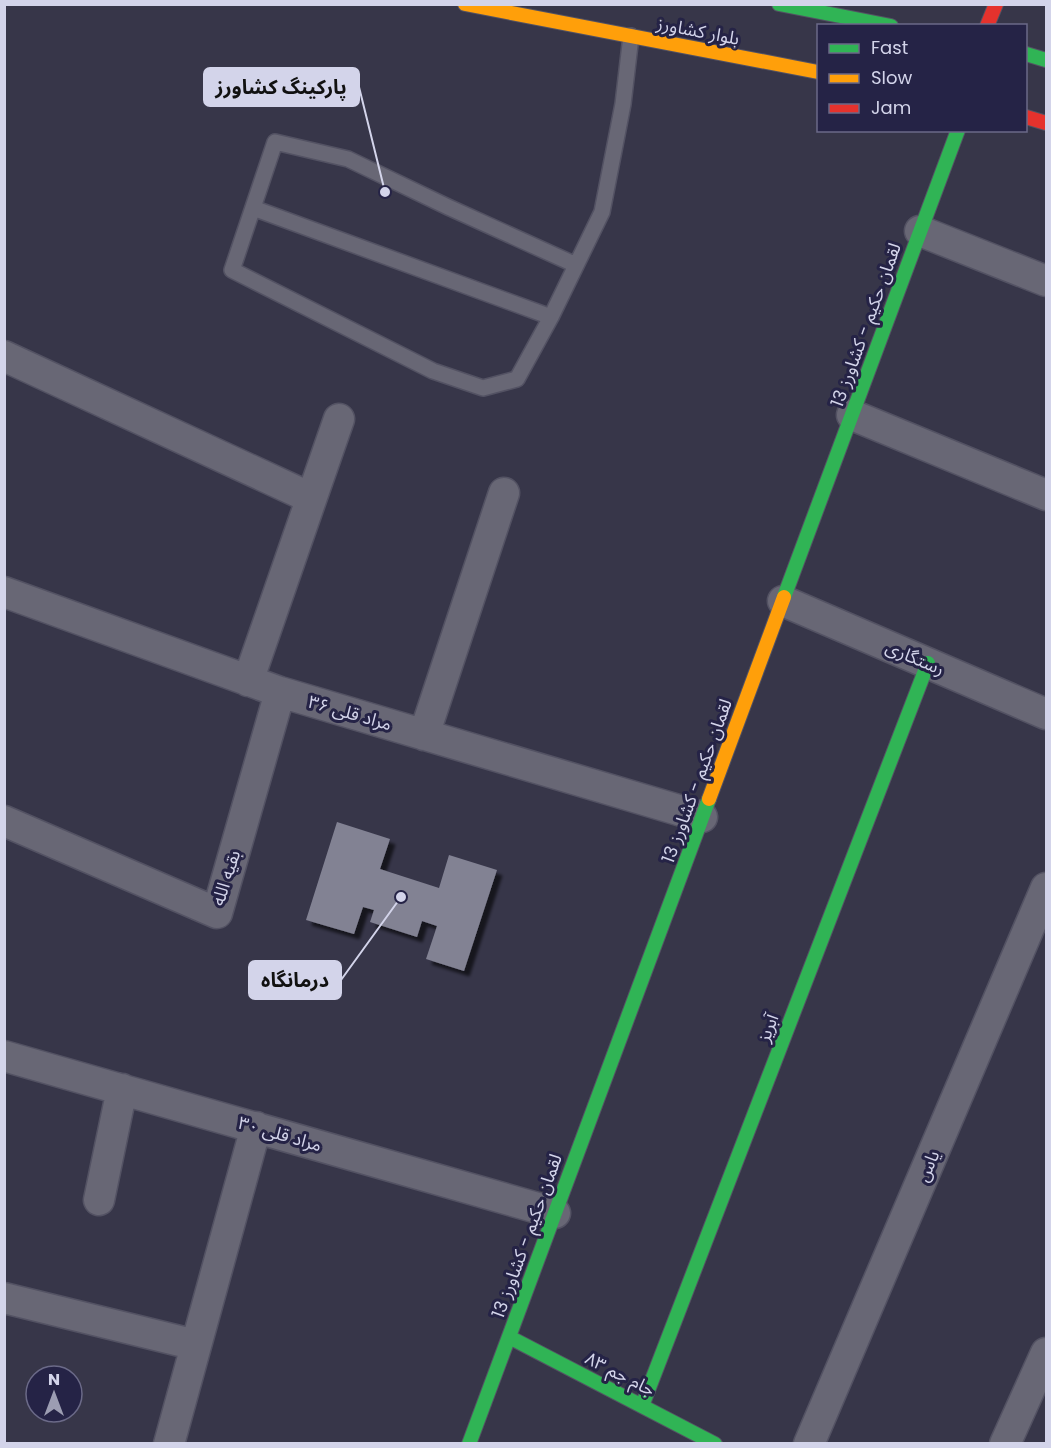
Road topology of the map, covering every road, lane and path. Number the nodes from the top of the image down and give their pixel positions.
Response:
1 (465, 4) edge
2 (780, 4) edge
3 (996, 4) edge
4 (881, 24) edge
5 (988, 24) edge
6 (631, 36) junction
7 (1027, 54) edge
8 (1047, 60) edge
9 (817, 72) edge
10 (1027, 117) edge
11 (1047, 123) edge
12 (957, 132) edge
13 (253, 208) junction
14 (920, 231) junction
15 (576, 265) junction
16 (1047, 281) edge
17 (551, 317) junction
18 (4, 356) edge
19 (852, 415) junction
20 (339, 419) dead end
21 (504, 493) dead end
22 (1047, 495) edge
23 (311, 498) junction
24 (4, 592) edge
25 (783, 601) junction
26 (928, 663) junction
27 (248, 681) junction
28 (280, 692) junction
29 (1047, 714) edge
30 (424, 735) junction
31 (702, 817) junction
32 (4, 821) edge
33 (1047, 888) edge
34 (4, 1056) edge
35 (122, 1089) junction
36 (256, 1127) junction
37 (99, 1200) dead end
38 (555, 1213) junction
39 (4, 1298) edge
40 (509, 1337) junction
41 (196, 1345) junction
42 (1047, 1353) edge
43 (642, 1406) junction
44 (169, 1443) edge
45 (470, 1443) edge
46 (715, 1443) edge
47 (809, 1443) edge
48 (1005, 1443) edge

1 - 6 street, بلوار کشاورز
2 - 4 street
3 - 5 street
6 - 9 street, بلوار کشاورز
6 - 15 lane
7 - 8 street
10 - 11 street
12 - 14 street, لقمان حکیم - کشاورز 13
13 - 15 lane
13 - 17 lane
13 - 17 lane
14 - 16 street
14 - 19 street, لقمان حکیم - کشاورز 13
15 - 17 lane
18 - 23 street
19 - 22 street
19 - 25 street, لقمان حکیم - کشاورز 13
20 - 23 street
21 - 30 street
23 - 27 street
24 - 27 street, مراد قلی ۳۶
25 - 26 street, رستگاری
25 - 31 street, لقمان حکیم - کشاورز 13
26 - 29 street, رستگاری
26 - 43 street, آبریز
27 - 28 street, مراد قلی ۳۶
28 - 30 street, مراد قلی ۳۶
28 - 32 street, بقیه الله
30 - 31 street, مراد قلی ۳۶
31 - 38 street, لقمان حکیم - کشاورز 13
33 - 47 street, یاس
34 - 35 street, مراد قلی ۳۰
35 - 36 street, مراد قلی ۳۰
35 - 37 street
36 - 38 street, مراد قلی ۳۰
36 - 41 street
38 - 40 street, لقمان حکیم - کشاورز 13
39 - 41 street
40 - 43 street, جام جم ۸۳
40 - 45 street, لقمان حکیم - کشاورز 13
41 - 44 street
42 - 48 street
43 - 46 street, جام جم ۸۳

